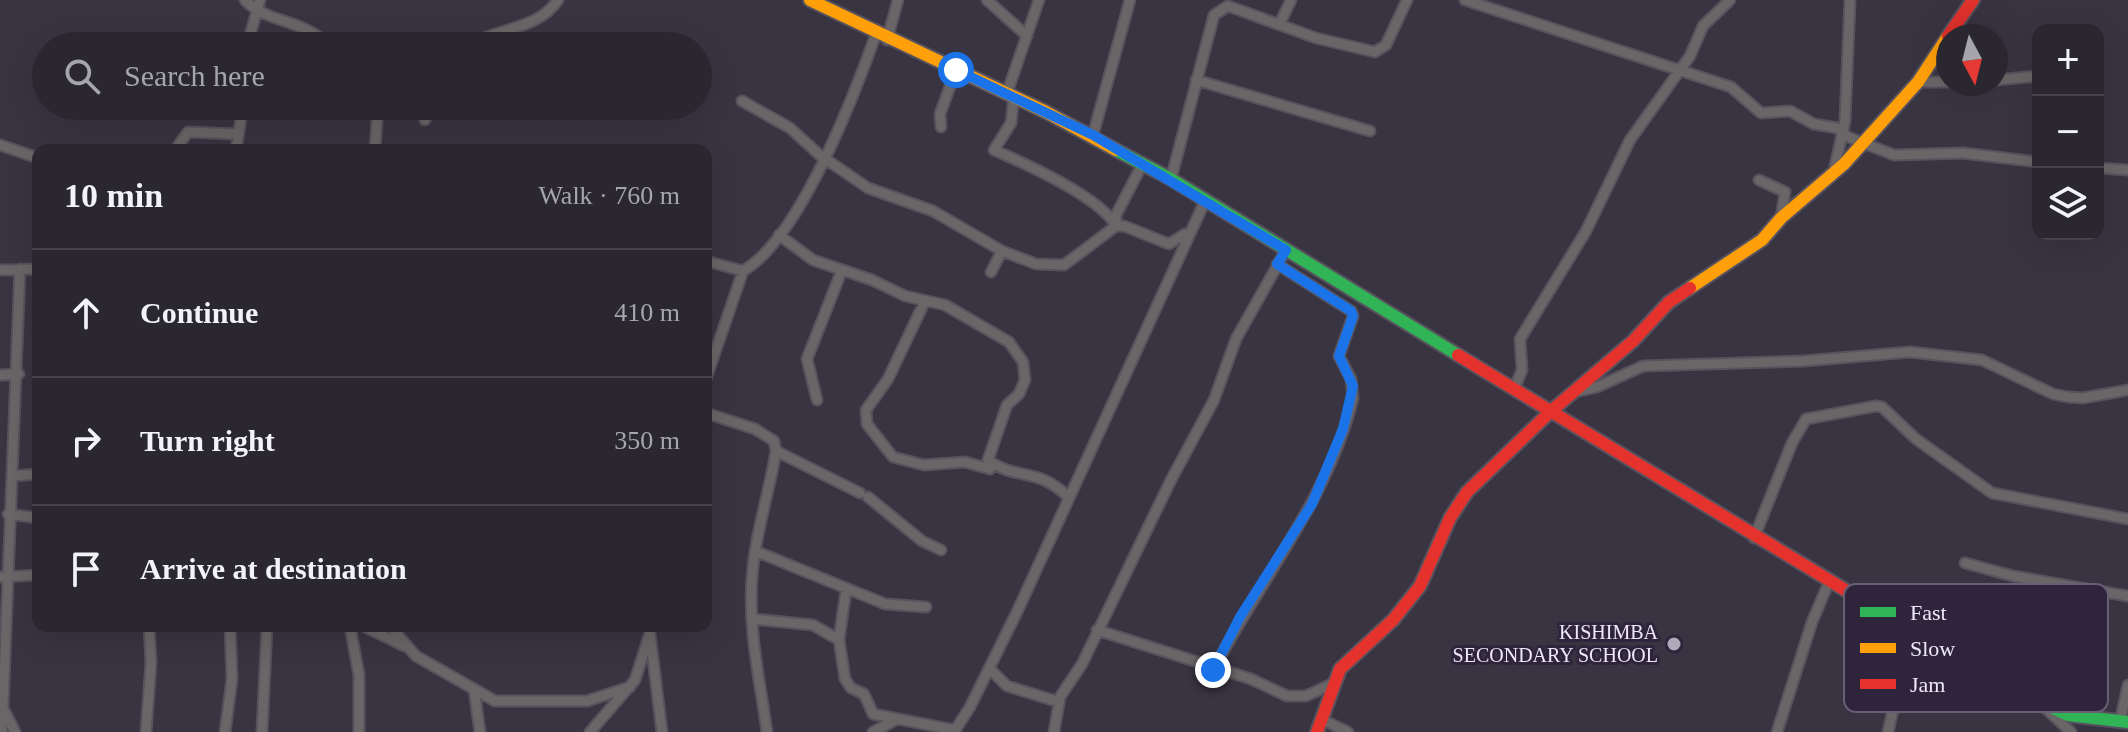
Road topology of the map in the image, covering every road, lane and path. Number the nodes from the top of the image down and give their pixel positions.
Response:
1 (245, 0) edge
2 (260, 0) edge
3 (558, 0) edge
4 (810, 0) edge
5 (898, 0) edge
6 (987, 0) edge
7 (1039, 0) edge
8 (1130, 0) edge
9 (1291, 0) edge
10 (1407, 0) edge
11 (1465, 0) edge
12 (1730, 0) edge
13 (1850, 0) edge
14 (1973, 0) edge
15 (255, 12) junction
16 (1280, 23) junction
17 (1956, 24) edge
18 (250, 32) edge
19 (310, 32) edge
20 (499, 32) edge
21 (1027, 36) junction
22 (882, 37) junction
23 (1936, 54) edge
24 (1678, 69) junction
25 (956, 70) junction
26 (2032, 77) edge
27 (2008, 79) edge
28 (1196, 80) junction
29 (1918, 82) junction
30 (1936, 82) edge
31 (1010, 95) junction
32 (742, 101) dead end
33 (240, 120) edge
34 (377, 120) edge
35 (941, 127) dead end
36 (1370, 131) dead end
37 (1843, 133) junction
38 (236, 134) junction
39 (1093, 135) junction
40 (1867, 141) junction
41 (178, 144) edge
42 (236, 144) edge
43 (375, 144) edge
44 (0, 145) edge
45 (32, 156) edge
46 (824, 159) junction
47 (2032, 161) edge
48 (1143, 163) junction
49 (2104, 168) edge
50 (2128, 170) edge
51 (1833, 175) junction
52 (1171, 179) junction
53 (1759, 180) dead end
54 (1205, 201) junction
55 (1781, 218) junction
56 (1194, 221) junction
57 (1116, 226) junction
58 (779, 235) junction
59 (1286, 250) junction
60 (1002, 251) junction
61 (712, 263) edge
62 (1277, 264) junction
63 (20, 269) junction
64 (32, 269) edge
65 (0, 270) edge
66 (842, 270) junction
67 (743, 271) junction
68 (991, 272) dead end
69 (925, 301) junction
70 (712, 361) edge
71 (19, 374) junction
72 (0, 375) edge
73 (1514, 390) junction
74 (2128, 390) edge
75 (1575, 392) junction
76 (817, 400) dead end
77 (1550, 412) junction
78 (712, 415) edge
79 (776, 451) junction
80 (990, 469) dead end
81 (32, 474) edge
82 (13, 476) junction
83 (1068, 497) junction
84 (8, 514) junction
85 (32, 517) edge
86 (2128, 519) edge
87 (1754, 538) junction
88 (941, 550) dead end
89 (755, 551) junction
90 (1965, 563) dead end
91 (32, 575) edge
92 (3, 577) edge
93 (1829, 582) junction
94 (2059, 584) edge
95 (846, 590) junction
96 (1844, 591) edge
97 (2108, 593) edge
98 (2128, 596) edge
99 (926, 607) dead end
100 (753, 619) junction
101 (1097, 630) junction
102 (149, 632) edge
103 (230, 632) edge
104 (267, 632) edge
105 (351, 632) edge
106 (375, 632) edge
107 (394, 632) edge
108 (649, 632) edge
109 (649, 632) edge
110 (839, 640) junction
111 (404, 646) junction
112 (989, 668) junction
113 (1213, 670) junction
114 (1332, 684) junction
115 (2128, 685) edge
116 (630, 687) junction
117 (474, 689) junction
118 (1059, 702) junction
119 (2, 705) edge
120 (1893, 712) edge
121 (2050, 712) edge
122 (2061, 712) edge
123 (897, 719) junction
124 (2124, 722) edge
125 (1319, 726) edge
126 (954, 731) edge
127 (2, 732) edge
128 (15, 732) edge
129 (146, 732) edge
130 (225, 732) edge
131 (262, 732) edge
132 (359, 732) edge
133 (480, 732) edge
134 (590, 732) edge
135 (662, 732) edge
136 (767, 732) edge
137 (873, 732) edge
138 (1054, 732) edge
139 (1348, 732) edge
140 (1777, 732) edge
141 (1888, 732) edge
142 (2071, 732) edge

1 - 15 street
2 - 15 street
3 - 20 street
4 - 22 street
5 - 22 street
6 - 21 street
7 - 21 street
8 - 39 street
9 - 16 street
10 - 16 street
11 - 24 street
12 - 24 street
13 - 37 street
14 - 17 street
15 - 18 street
15 - 19 street
16 - 28 street
21 - 31 street
22 - 25 street
22 - 46 street
23 - 29 street
24 - 37 street
24 - 73 street
25 - 31 street
25 - 35 street
26 - 27 street
28 - 36 street
28 - 52 street
29 - 30 street
29 - 40 street
31 - 39 street
31 - 57 street
32 - 46 street
33 - 38 street
34 - 43 street
37 - 40 street
37 - 51 street
38 - 41 street
38 - 42 street
39 - 48 street
40 - 47 street
40 - 51 street
44 - 45 street
46 - 58 street
46 - 60 street
48 - 52 street
48 - 57 street
49 - 50 street
51 - 55 street
52 - 54 street
53 - 55 street
54 - 56 street
54 - 59 street
55 - 75 street
56 - 57 street
56 - 83 street
57 - 60 street
58 - 66 street
58 - 67 street
59 - 62 street
59 - 73 street
60 - 68 street
61 - 67 street
62 - 101 street
62 - 113 street
63 - 64 street
63 - 65 street
63 - 71 street
66 - 69 street
66 - 76 street
67 - 70 street
69 - 80 street
69 - 83 street
71 - 72 street
71 - 82 street
73 - 77 street
74 - 75 street
75 - 77 street
77 - 87 street
77 - 114 street
78 - 79 street
79 - 88 street
79 - 89 street
81 - 82 street
82 - 84 street
83 - 112 street
84 - 85 street
84 - 92 street
86 - 87 street
87 - 93 street
89 - 95 street
89 - 100 street
90 - 94 street
91 - 92 street
92 - 119 street
93 - 96 street
93 - 140 street
95 - 99 street
95 - 110 street
97 - 98 street
100 - 110 street
100 - 136 street
101 - 113 street
101 - 118 street
102 - 129 street
103 - 130 street
104 - 131 street
105 - 132 street
106 - 111 street
107 - 111 street
108 - 116 street
109 - 135 street
110 - 123 street
111 - 117 street
112 - 118 street
112 - 126 street
113 - 114 street
114 - 125 street
115 - 124 street
116 - 117 street
116 - 134 street
117 - 133 street
118 - 138 street
119 - 127 street
119 - 128 street
120 - 141 street
121 - 142 street
122 - 124 street
123 - 126 street
123 - 137 street
125 - 139 street

